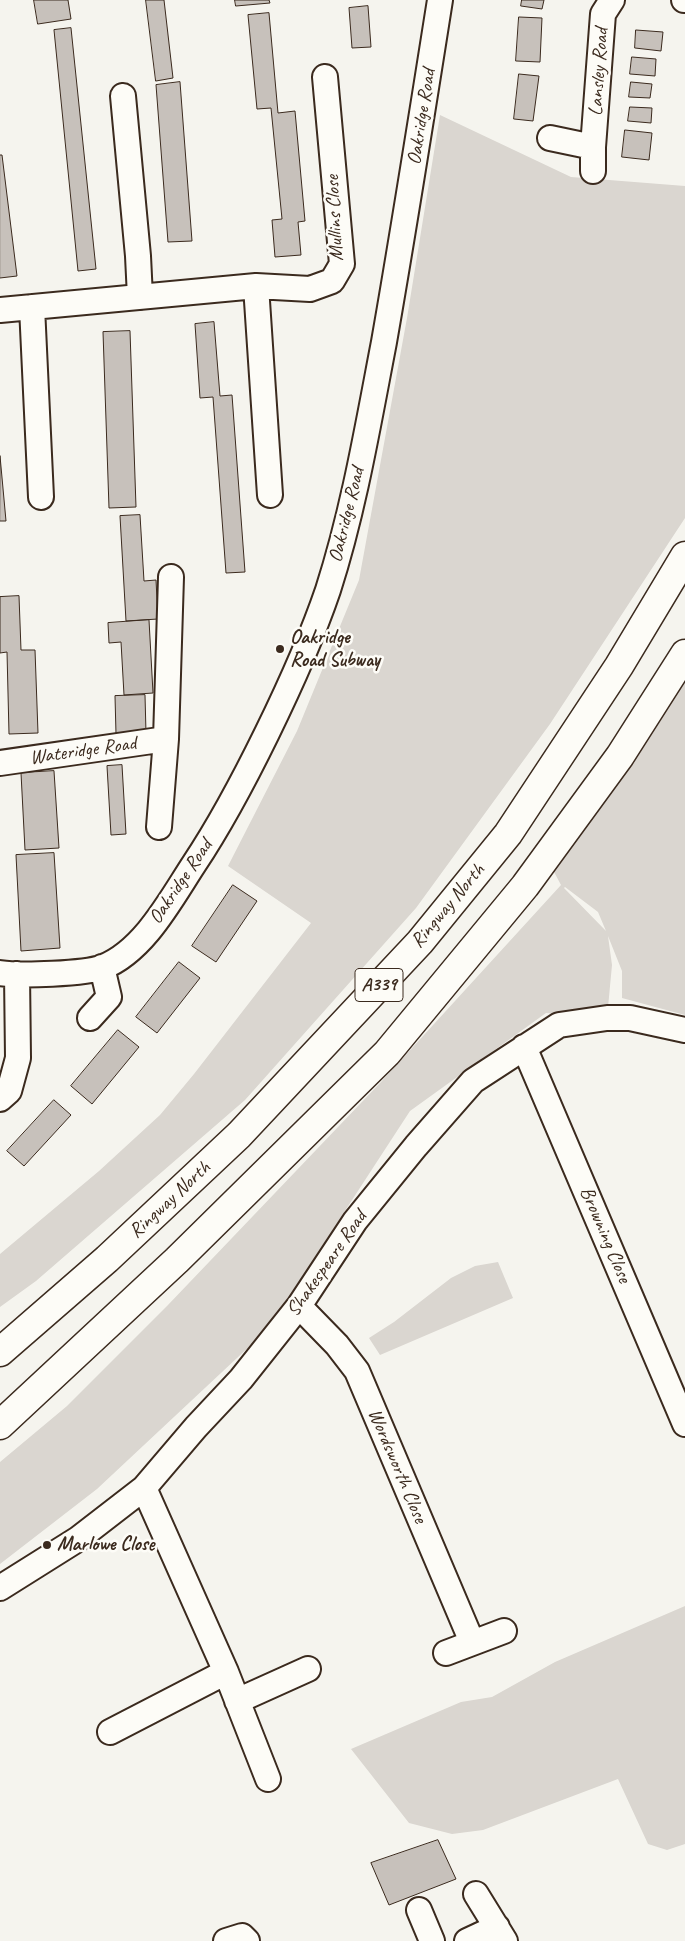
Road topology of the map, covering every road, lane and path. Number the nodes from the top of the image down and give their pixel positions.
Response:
1 (440, 0) edge
2 (612, 0) edge
3 (325, 77) dead end
4 (123, 96) dead end
5 (550, 138) dead end
6 (593, 147) junction
7 (593, 171) dead end
8 (256, 286) junction
9 (140, 297) junction
10 (32, 307) junction
11 (0, 310) edge
12 (270, 495) dead end
13 (41, 497) dead end
14 (685, 556) edge
15 (171, 577) dead end
16 (685, 654) edge
17 (166, 739) junction
18 (0, 763) edge
19 (158, 827) dead end
20 (102, 967) junction
21 (8, 974) edge
22 (90, 1018) dead end
23 (685, 1030) edge
24 (524, 1047) junction
25 (0, 1099) edge
26 (299, 1306) junction
27 (0, 1352) edge
28 (685, 1424) edge
29 (0, 1426) edge
30 (144, 1488) junction
31 (0, 1588) edge
32 (504, 1631) dead end
33 (472, 1642) junction
34 (446, 1653) dead end
35 (308, 1669) dead end
36 (226, 1672) junction
37 (236, 1701) junction
38 (110, 1732) dead end
39 (268, 1779) dead end
40 (476, 1894) dead end
41 (419, 1910) dead end
42 (501, 1934) edge
43 (226, 1941) edge
44 (247, 1941) edge
45 (432, 1941) edge
46 (467, 1941) edge

1 - 20 street, Oakridge Road
2 - 6 street, Lansley Road
3 - 8 street, Mullins Close
4 - 9 street
5 - 6 street, Lansley Road
6 - 7 street, Lansley Road
8 - 9 street, Mullins Close
8 - 12 street
9 - 10 street, Mullins Close
10 - 11 street, Mullins Close
10 - 13 street
14 - 27 highway, Ringway North / A339
15 - 17 street, Wateridge Road
16 - 29 highway, A339
17 - 18 street, Wateridge Road
17 - 19 street, Wateridge Road
20 - 21 street, Oakridge Road
20 - 22 street
21 - 25 street
23 - 24 street, Shakespeare Road
24 - 26 street, Shakespeare Road
24 - 28 street, Browning Close
26 - 30 street, Shakespeare Road
26 - 33 street, Wordsworth Close
30 - 31 street, Shakespeare Road
30 - 36 street
32 - 33 street
33 - 34 street
35 - 37 street
36 - 37 street
36 - 38 street
37 - 39 street
40 - 42 street
41 - 45 street
42 - 46 street
43 - 44 street

